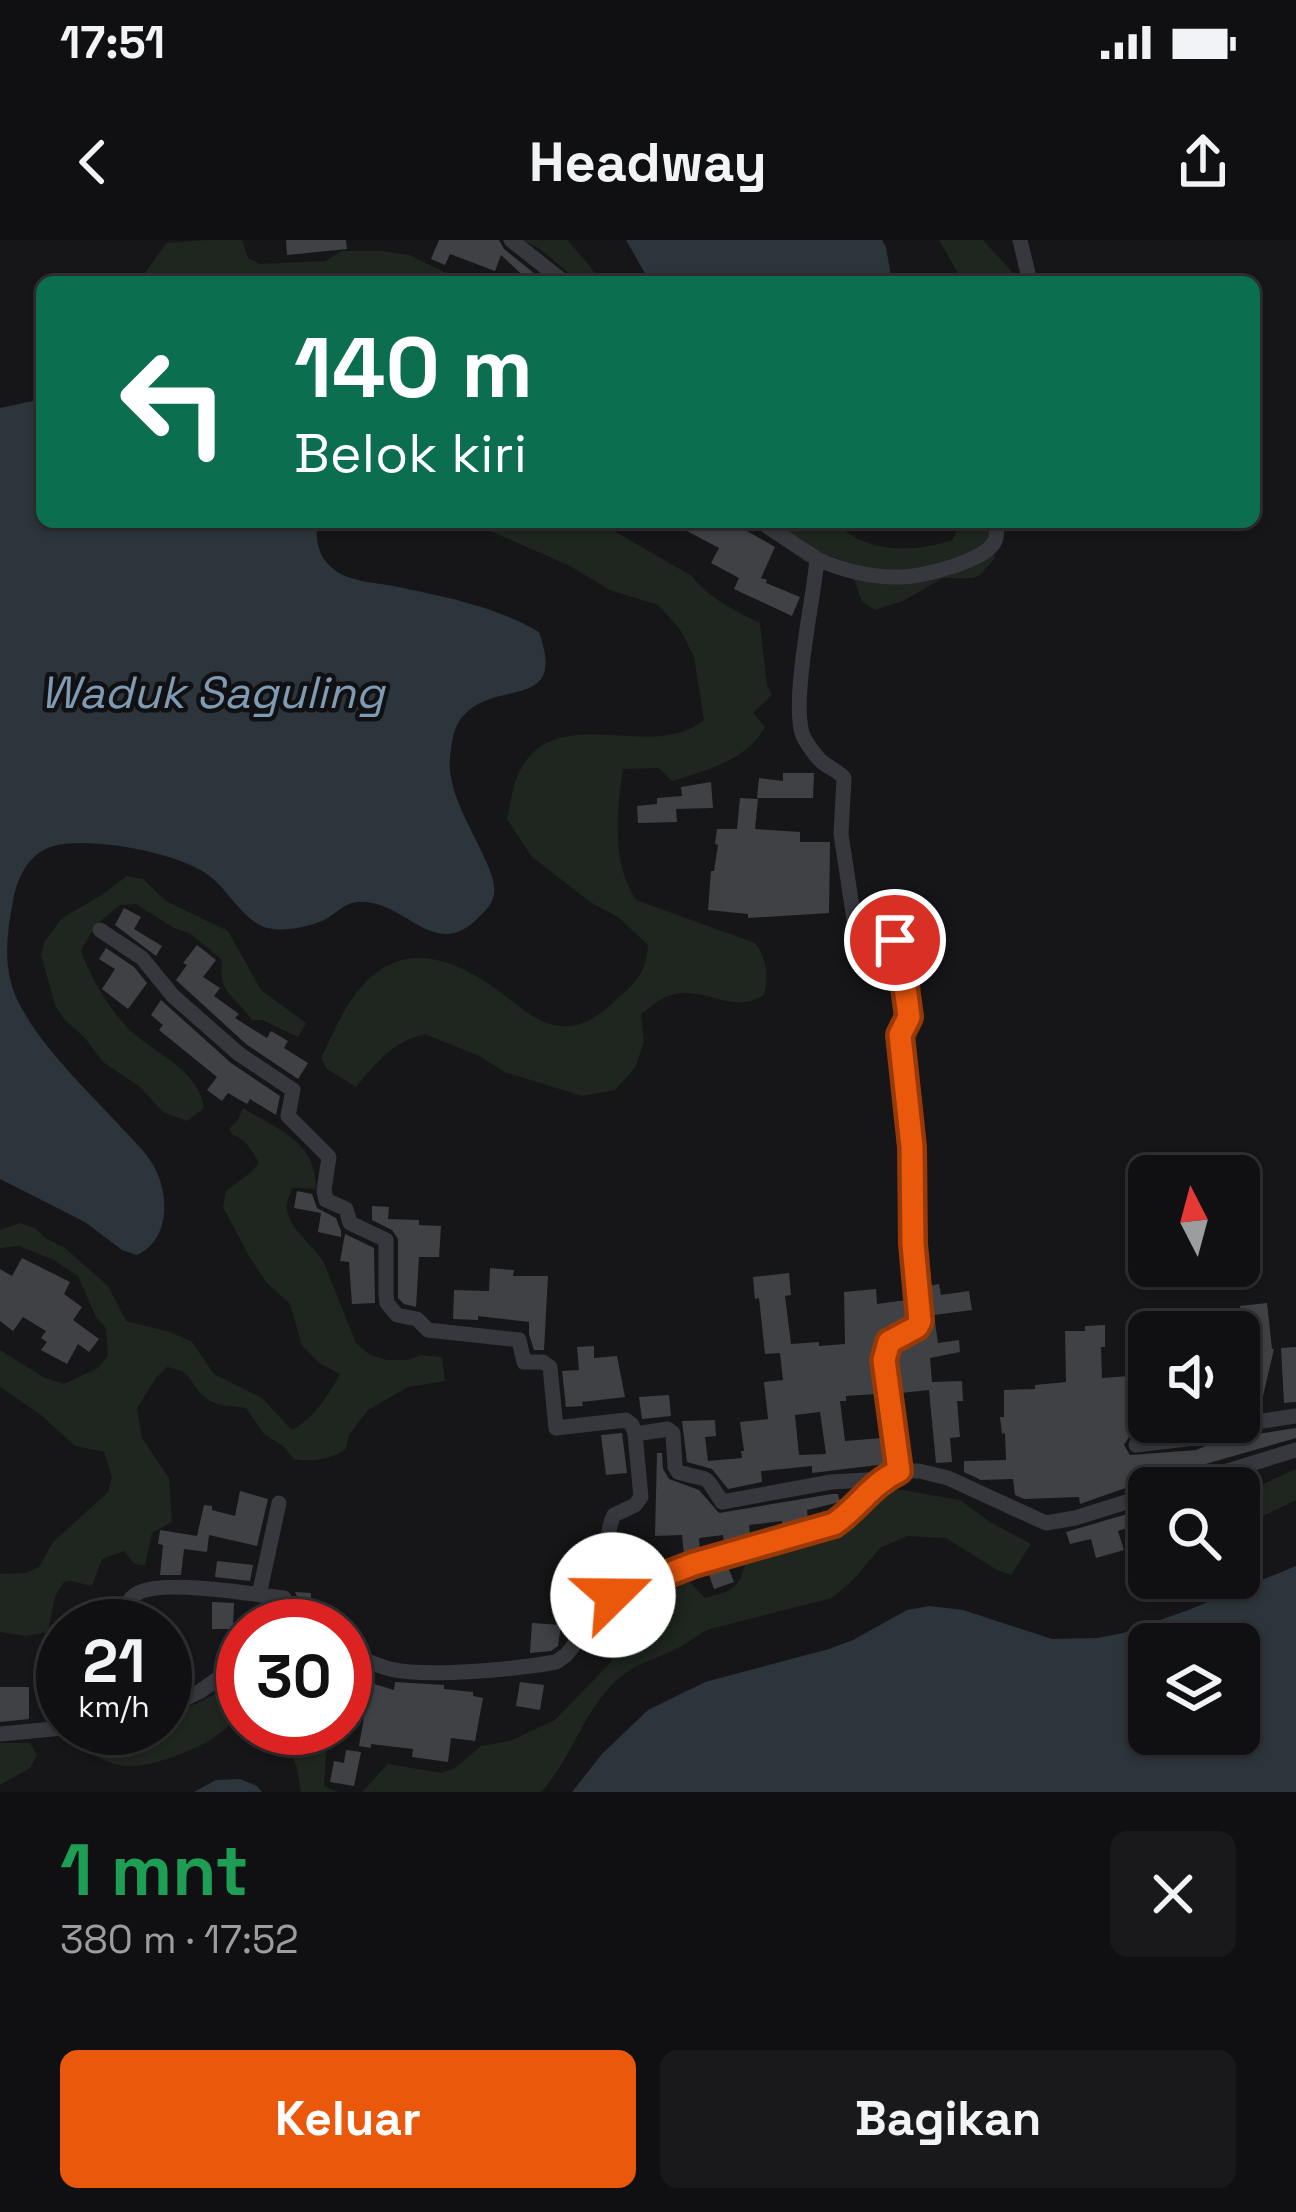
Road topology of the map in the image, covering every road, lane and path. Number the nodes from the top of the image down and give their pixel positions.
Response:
1 (511, 240) edge
2 (1020, 240) edge
3 (556, 276) edge
4 (1029, 276) edge
5 (770, 528) edge
6 (996, 528) edge
7 (817, 560) junction
8 (100, 930) dead end
9 (1296, 1416) edge
10 (635, 1434) junction
11 (1136, 1445) dead end
12 (1296, 1450) edge
13 (1241, 1467) edge
14 (899, 1471) junction
15 (882, 1479) junction
16 (1128, 1502) edge
17 (279, 1503) dead end
18 (259, 1595) junction
19 (613, 1595) junction
20 (132, 1599) edge
21 (281, 1599) edge
22 (372, 1663) edge
23 (36, 1731) edge
24 (0, 1735) edge

1 - 3 street
2 - 4 street
5 - 7 street
6 - 7 street
7 - 14 street
8 - 10 street
9 - 11 street
10 - 15 street
10 - 19 street
12 - 13 street
14 - 15 street
14 - 16 street
15 - 19 street
17 - 18 street
18 - 20 street
18 - 21 street
19 - 22 street
23 - 24 street

